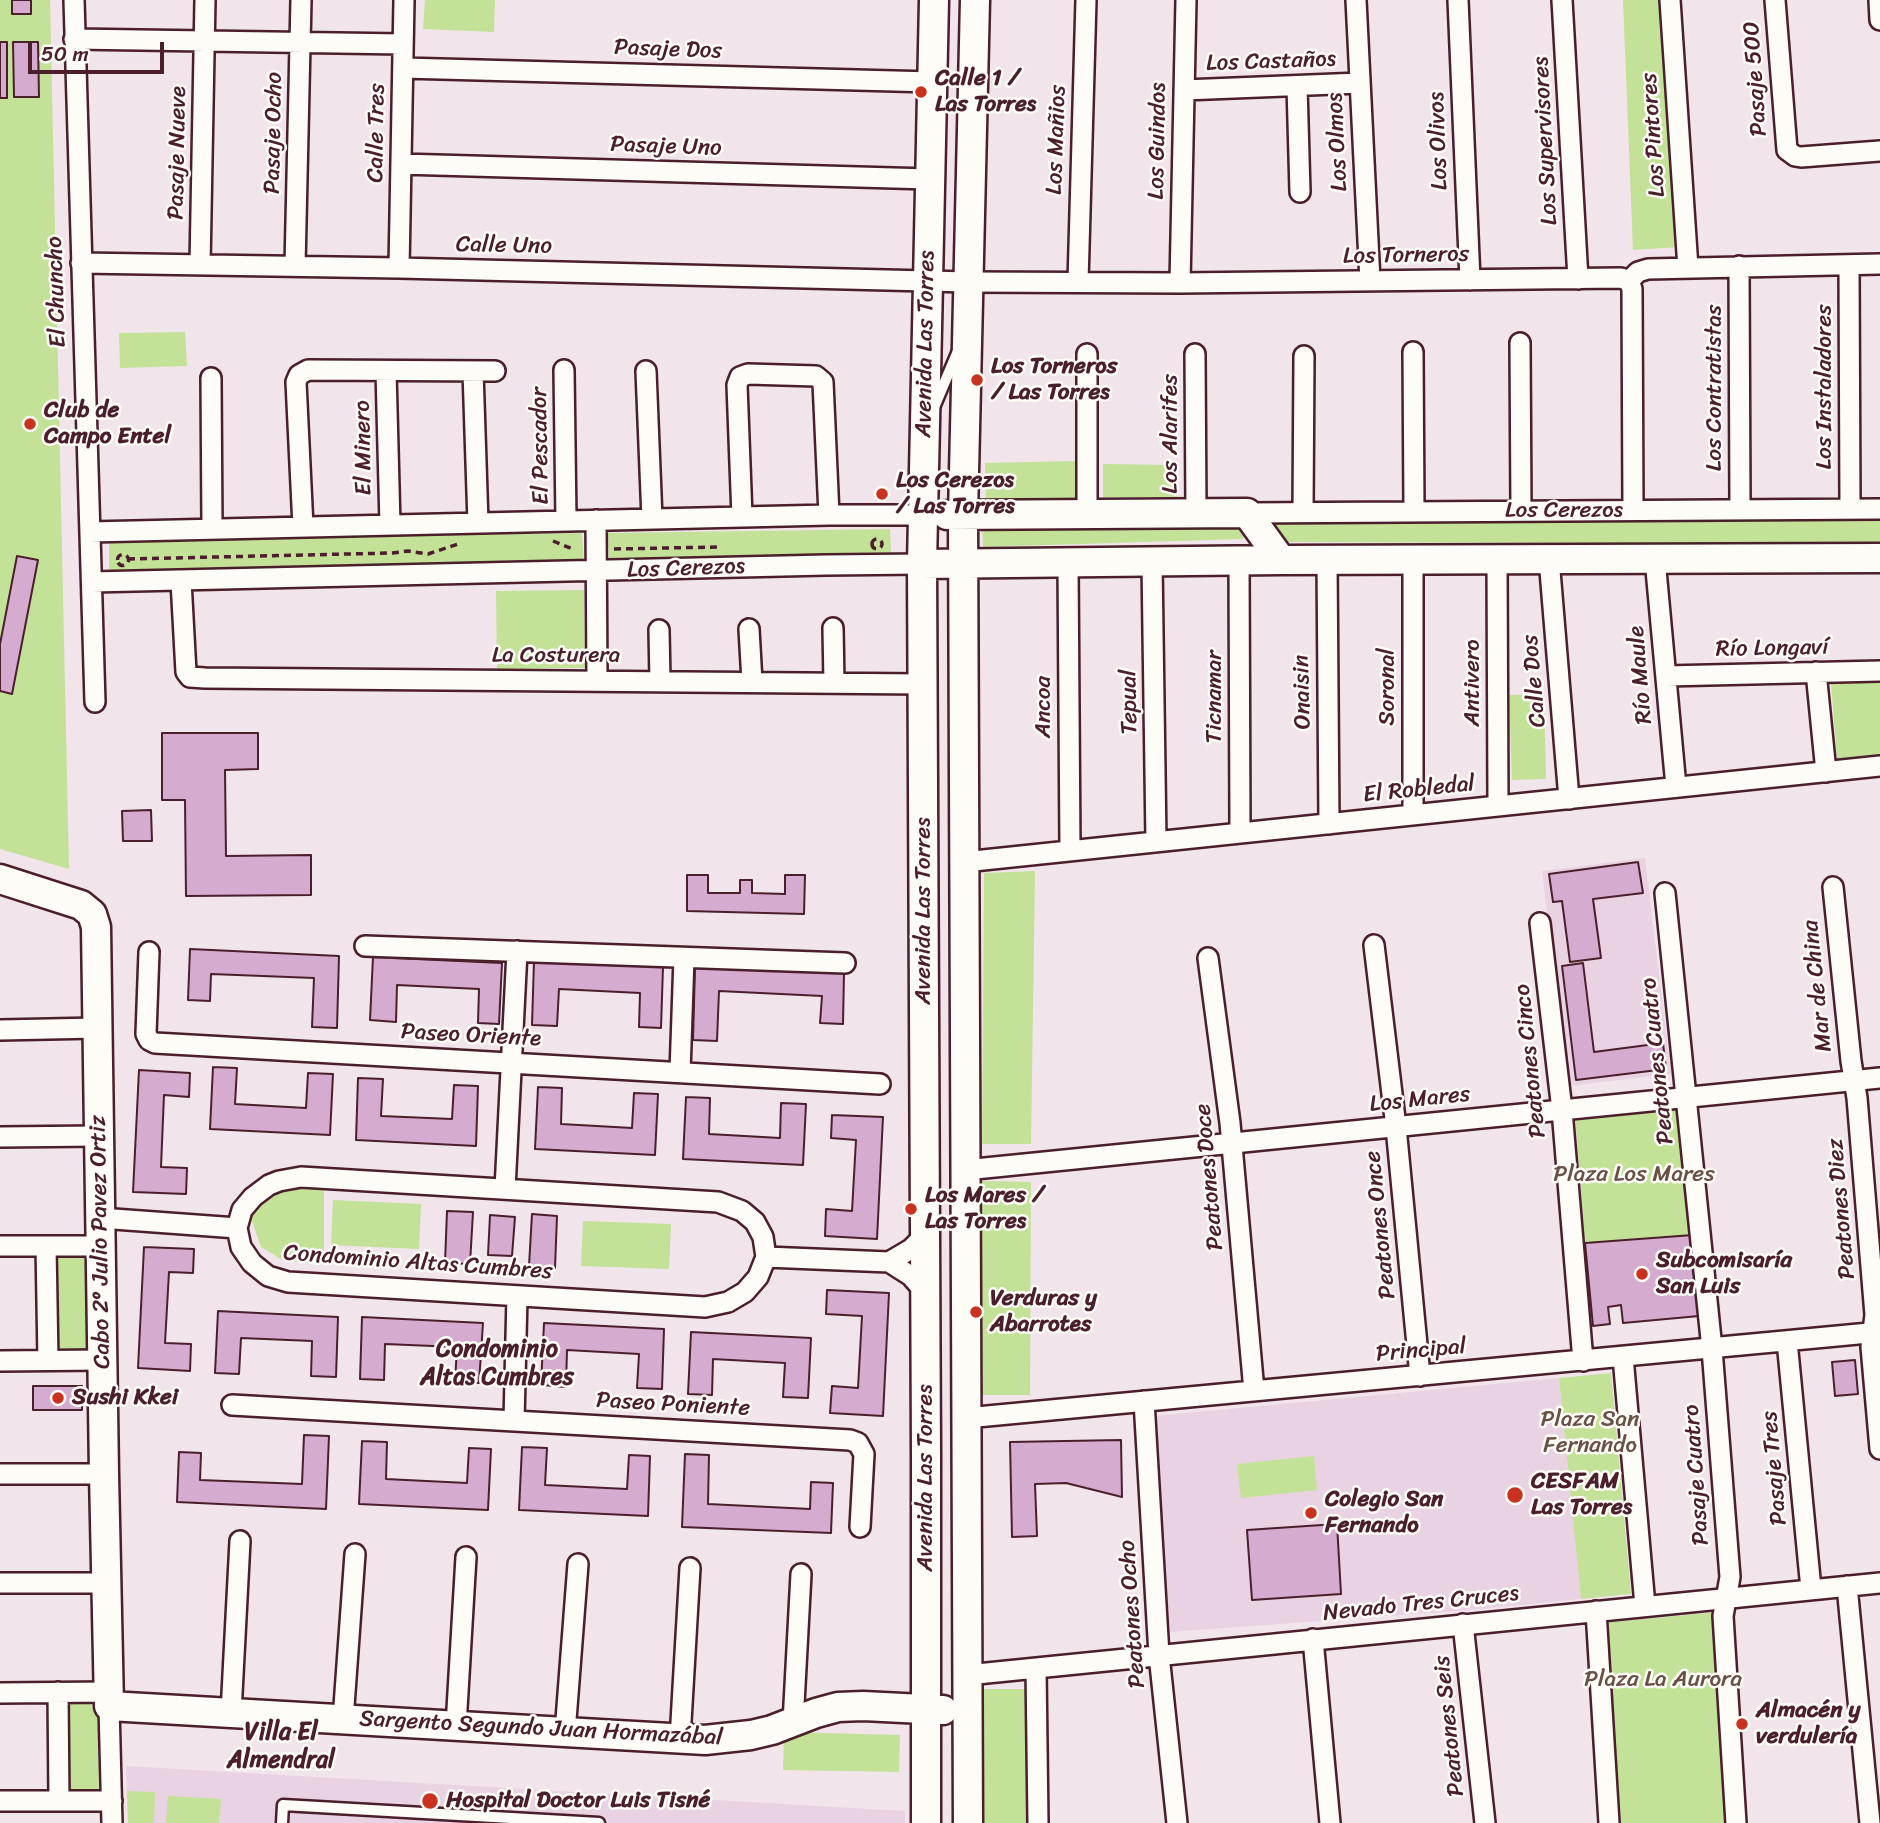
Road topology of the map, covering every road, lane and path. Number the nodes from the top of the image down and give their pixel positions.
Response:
1 (74, 0) edge
2 (205, 0) edge
3 (301, 0) edge
4 (404, 0) edge
5 (934, 0) edge
6 (975, 0) edge
7 (1086, 0) edge
8 (1186, 0) edge
9 (1356, 0) edge
10 (1458, 0) edge
11 (1562, 0) edge
12 (1670, 0) edge
13 (1775, 0) edge
14 (1879, 0) edge
15 (1880, 20) edge
16 (74, 39) junction
17 (204, 41) junction
18 (300, 42) junction
19 (403, 44) junction
20 (403, 68) junction
21 (932, 82) junction
22 (1360, 83) junction
23 (1297, 86) junction
24 (1184, 90) junction
25 (1880, 151) edge
26 (401, 164) junction
27 (929, 178) junction
28 (1300, 192) dead end
29 (81, 263) junction
30 (1880, 264) edge
31 (200, 265) junction
32 (1849, 265) junction
33 (295, 266) junction
34 (1739, 266) junction
35 (399, 268) junction
36 (1688, 268) junction
37 (1578, 279) junction
38 (927, 280) junction
39 (1469, 280) junction
40 (1370, 281) junction
41 (1629, 281) junction
42 (968, 282) junction
43 (1077, 282) junction
44 (1180, 283) junction
45 (967, 328) junction
46 (1520, 343) dead end
47 (1413, 352) dead end
48 (1087, 354) dead end
49 (1195, 354) dead end
50 (1304, 356) dead end
51 (495, 370) dead end
52 (564, 370) dead end
53 (386, 371) junction
54 (473, 371) junction
55 (646, 371) dead end
56 (211, 378) dead end
57 (925, 431) junction
58 (1740, 509) junction
59 (1850, 509) junction
60 (1880, 509) edge
61 (1633, 510) junction
62 (1521, 511) junction
63 (1303, 512) junction
64 (1414, 512) junction
65 (1196, 513) junction
66 (1247, 513) junction
67 (1087, 514) junction
68 (829, 515) junction
69 (922, 515) junction
70 (963, 515) junction
71 (742, 517) junction
72 (652, 519) junction
73 (596, 520) junction
74 (566, 521) junction
75 (478, 523) junction
76 (390, 525) junction
77 (303, 527) junction
78 (212, 529) junction
79 (90, 532) junction
80 (553, 541) dead end
81 (462, 542) dead end
82 (865, 545) dead end
83 (872, 545) dead end
84 (725, 547) dead end
85 (596, 550) junction
86 (1880, 558) edge
87 (128, 559) junction
88 (1497, 559) junction
89 (1549, 559) junction
90 (1655, 559) junction
91 (1280, 560) junction
92 (1326, 560) junction
93 (1413, 560) junction
94 (111, 561) dead end
95 (117, 561) junction
96 (1239, 561) junction
97 (1152, 562) junction
98 (1068, 563) junction
99 (922, 564) junction
100 (963, 564) junction
101 (597, 571) junction
102 (181, 580) junction
103 (92, 582) junction
104 (833, 628) dead end
105 (749, 629) dead end
106 (659, 631) dead end
107 (1880, 671) edge
108 (1816, 672) junction
109 (1666, 676) junction
110 (597, 680) junction
111 (660, 681) junction
112 (752, 682) junction
113 (834, 683) junction
114 (922, 684) junction
115 (95, 702) dead end
116 (1880, 766) edge
117 (1826, 772) junction
118 (1676, 787) junction
119 (1569, 799) junction
120 (1499, 806) junction
121 (1413, 815) junction
122 (1329, 824) junction
123 (1240, 833) junction
124 (1156, 842) junction
125 (1070, 851) junction
126 (964, 862) junction
127 (0, 878) edge
128 (1833, 887) dead end
129 (1665, 893) dead end
130 (1540, 923) dead end
131 (1374, 945) dead end
132 (365, 946) dead end
133 (517, 951) junction
134 (149, 952) dead end
135 (684, 958) junction
136 (1208, 958) dead end
137 (845, 963) dead end
138 (97, 1028) junction
139 (0, 1030) edge
140 (512, 1062) junction
141 (680, 1072) junction
142 (1880, 1078) edge
143 (1854, 1081) junction
144 (880, 1084) dead end
145 (1687, 1098) junction
146 (1562, 1110) junction
147 (1396, 1127) junction
148 (99, 1136) junction
149 (924, 1136) junction
150 (0, 1137) edge
151 (964, 1138) junction
152 (1232, 1144) junction
153 (965, 1170) junction
154 (505, 1189) junction
155 (237, 1228) junction
156 (100, 1232) junction
157 (925, 1236) junction
158 (0, 1246) edge
159 (46, 1246) junction
160 (766, 1257) junction
161 (889, 1262) junction
162 (925, 1292) junction
163 (517, 1296) junction
164 (1876, 1333) edge
165 (1787, 1341) junction
166 (1712, 1349) junction
167 (1623, 1357) junction
168 (48, 1360) junction
169 (102, 1360) junction
170 (0, 1361) edge
171 (1583, 1361) junction
172 (1420, 1376) junction
173 (1254, 1391) junction
174 (1144, 1401) junction
175 (232, 1405) dead end
176 (966, 1418) junction
177 (514, 1421) junction
178 (1879, 1426) edge
179 (1880, 1449) edge
180 (966, 1453) junction
181 (926, 1454) junction
182 (0, 1474) edge
183 (104, 1474) junction
184 (860, 1527) dead end
185 (240, 1541) dead end
186 (355, 1554) dead end
187 (467, 1557) dead end
188 (578, 1564) dead end
189 (690, 1567) dead end
190 (800, 1574) dead end
191 (0, 1583) edge
192 (106, 1583) junction
193 (1880, 1583) edge
194 (1847, 1586) junction
195 (1811, 1589) junction
196 (1726, 1597) junction
197 (1645, 1606) junction
198 (1596, 1611) junction
199 (1463, 1624) junction
200 (1313, 1639) junction
201 (1160, 1655) junction
202 (1036, 1668) junction
203 (967, 1675) junction
204 (58, 1692) junction
205 (0, 1693) edge
206 (109, 1699) junction
207 (927, 1710) junction
208 (968, 1712) junction
209 (231, 1713) junction
210 (342, 1720) junction
211 (793, 1723) junction
212 (456, 1726) junction
213 (565, 1733) junction
214 (680, 1739) junction
215 (0, 1801) edge
216 (59, 1801) junction
217 (112, 1801) junction
218 (112, 1823) edge
219 (282, 1823) edge
220 (599, 1823) edge
221 (926, 1823) edge
222 (968, 1823) edge
223 (1038, 1823) edge
224 (1177, 1823) edge
225 (1330, 1823) edge
226 (1485, 1823) edge
227 (1609, 1823) edge
228 (1736, 1823) edge
229 (1870, 1823) edge

1 - 16 street, El Chuncho
2 - 17 street, Pasaje Nueve
3 - 18 street, Pasaje Ocho
4 - 19 street, Calle Tres
5 - 21 main road, Avenida Las Torres
6 - 42 main road, Avenida Las Torres
7 - 43 street, Los Mañios
8 - 24 street, Los Guindos
9 - 22 street, Los Olmos
10 - 39 street, Los Olivos
11 - 37 street, Los Supervisores
12 - 36 street, Los Pintores
13 - 25 street, Pasaje 500
14 - 15 street
16 - 17 street
16 - 29 street, El Chuncho
17 - 18 street
17 - 31 street, Pasaje Nueve
18 - 19 street
18 - 33 street, Pasaje Ocho
19 - 20 street, Calle Tres
20 - 21 street, Pasaje Dos
20 - 26 street, Calle Tres
21 - 27 main road, Avenida Las Torres
22 - 23 street, Los Castaños
22 - 40 street, Los Olmos
23 - 24 street, Los Castaños
23 - 28 street
24 - 44 street, Los Guindos
26 - 27 street, Pasaje Uno
26 - 35 street, Calle Tres
27 - 38 main road, Avenida Las Torres
29 - 31 street, Calle Uno
29 - 79 street, El Chuncho
30 - 32 street, Los Torneros
31 - 33 street, Calle Uno
32 - 34 street, Los Torneros
32 - 59 street, Los Instaladores
33 - 35 street, Calle Uno
34 - 36 street, Los Torneros
34 - 58 street, Los Contratistas
35 - 38 street, Calle Uno
36 - 41 street, Los Torneros
37 - 39 street, Los Torneros
37 - 41 street, Los Torneros
38 - 42 street, Los Torneros
38 - 57 main road, Avenida Las Torres
39 - 40 street, Los Torneros
40 - 44 street, Los Torneros
41 - 61 street
42 - 43 street, Los Torneros
42 - 45 main road, Avenida Las Torres
43 - 44 street, Los Torneros
45 - 57 lane
45 - 70 main road, Avenida Las Torres
46 - 62 street
47 - 64 street
48 - 67 street
49 - 65 street, Los Alarifes
50 - 63 street
51 - 54 street
52 - 74 street, El Pescador
53 - 54 street
53 - 76 street, El Minero
53 - 77 street
54 - 75 street
55 - 72 street
56 - 78 street
57 - 69 main road, Avenida Las Torres
58 - 59 street, Los Cerezos
58 - 61 street, Los Cerezos
59 - 60 street, Los Cerezos
61 - 62 street, Los Cerezos
62 - 64 street, Los Cerezos
63 - 64 street, Los Cerezos
63 - 66 street, Los Cerezos
65 - 66 main road, Los Cerezos
65 - 67 main road, Los Cerezos
66 - 91 main road
67 - 70 main road, Los Cerezos
68 - 69 street, Los Cerezos
68 - 71 street, Los Cerezos
68 - 71 street
69 - 70 main road, Los Cerezos
69 - 99 main road, Avenida Las Torres
70 - 100 main road, Avenida Las Torres
71 - 72 street, Los Cerezos
72 - 73 street, Los Cerezos
73 - 74 street, Los Cerezos
73 - 85 street
74 - 75 street, Los Cerezos
75 - 76 street, Los Cerezos
76 - 77 street, Los Cerezos
77 - 78 street, Los Cerezos
78 - 79 street, Los Cerezos
79 - 103 street, El Chuncho
80 - 85 path
81 - 87 path
82 - 83 path
84 - 85 path
85 - 101 street
86 - 90 main road, Los Cerezos
87 - 95 path
87 - 95 path
88 - 89 main road, Los Cerezos
88 - 93 main road, Los Cerezos
88 - 120 street, Antivero
89 - 90 main road, Los Cerezos
89 - 119 street, Calle Dos
90 - 109 street, Río Maule
91 - 92 main road, Los Cerezos
91 - 96 main road, Los Cerezos
92 - 93 main road, Los Cerezos
92 - 122 street, Onaisin
93 - 121 street, Soronal
94 - 95 path
96 - 97 main road, Los Cerezos
96 - 123 street, Ticnamar
97 - 98 main road, Los Cerezos
97 - 124 street, Tepual
98 - 100 main road, Los Cerezos
98 - 125 street, Ancoa
99 - 100 main road, Los Cerezos
99 - 101 street, Los Cerezos
99 - 114 main road, Avenida Las Torres
100 - 126 main road, Avenida Las Torres
101 - 102 street, Los Cerezos
101 - 110 street
102 - 103 street, Los Cerezos
102 - 110 street, La Costurera
103 - 115 street
104 - 113 street
105 - 112 street
106 - 111 street
107 - 108 street, Río Longaví
108 - 109 street, Río Longaví
108 - 117 street
109 - 118 street, Río Maule
110 - 111 street, La Costurera
111 - 112 street, La Costurera
112 - 113 street, La Costurera
113 - 114 street, La Costurera
114 - 149 main road, Avenida Las Torres
116 - 117 street, El Robledal
117 - 118 street, El Robledal
118 - 119 street, El Robledal
119 - 120 street, El Robledal
120 - 121 street, El Robledal
121 - 122 street, El Robledal
122 - 123 street, El Robledal
123 - 124 street, El Robledal
124 - 125 street, El Robledal
125 - 126 street, El Robledal
126 - 151 main road, Avenida Las Torres
127 - 138 main road, Cabo 2º Julio Pavez Ortiz
128 - 143 street, Mar de China
129 - 145 street, Peatones Cuatro
130 - 146 street, Peatones Cinco
131 - 147 street, Peatones Once
132 - 133 street
133 - 135 street
133 - 140 street
134 - 140 street, Paseo Oriente
135 - 137 street
135 - 141 street
136 - 152 street, Peatones Doce
138 - 139 street
138 - 148 main road, Cabo 2º Julio Pavez Ortiz
140 - 141 street, Paseo Oriente
140 - 154 street
141 - 144 street, Paseo Oriente
142 - 143 street, Los Mares
143 - 145 street, Los Mares
143 - 164 street, Peatones Diez
145 - 146 street, Los Mares
145 - 166 street, Peatones Cuatro
146 - 147 street, Los Mares
146 - 171 street, Peatones Cinco
147 - 152 street, Los Mares
147 - 172 street, Peatones Once
148 - 150 street
148 - 156 main road, Cabo 2º Julio Pavez Ortiz
149 - 151 main road
149 - 157 main road, Avenida Las Torres
151 - 153 main road, Avenida Las Torres
152 - 153 street, Los Mares
152 - 173 street, Peatones Doce
153 - 176 main road, Avenida Las Torres
154 - 155 street
154 - 160 street
155 - 156 street
155 - 163 street, Condominio Altas Cumbres
156 - 159 street
156 - 169 main road, Cabo 2º Julio Pavez Ortiz
157 - 161 street
157 - 162 main road, Avenida Las Torres
158 - 159 street
159 - 168 street
160 - 161 street
160 - 163 street, Condominio Altas Cumbres
161 - 162 street
162 - 181 main road, Avenida Las Torres
163 - 177 street
164 - 165 street, Principal
164 - 178 street
165 - 166 street, Principal
165 - 195 street, Pasaje Tres
166 - 167 street, Principal
166 - 196 street, Pasaje Cuatro
167 - 171 street, Principal
167 - 197 street
168 - 169 street
168 - 170 street
169 - 183 main road, Cabo 2º Julio Pavez Ortiz
171 - 172 street, Principal
172 - 173 street, Principal
173 - 174 street, Principal
174 - 176 street, Principal
174 - 201 street, Peatones Ocho
175 - 177 street, Paseo Poniente
176 - 180 main road, Avenida Las Torres
177 - 184 street, Paseo Poniente
178 - 179 street
180 - 181 main road
180 - 203 main road, Avenida Las Torres
181 - 207 main road, Avenida Las Torres
182 - 183 street
183 - 192 main road, Cabo 2º Julio Pavez Ortiz
185 - 209 street
186 - 210 street
187 - 212 street
188 - 213 street
189 - 214 street
190 - 211 street
191 - 192 street
192 - 206 main road, Cabo 2º Julio Pavez Ortiz
193 - 194 street, Nevado Tres Cruces
194 - 195 street, Nevado Tres Cruces
194 - 229 street
195 - 196 street, Nevado Tres Cruces
196 - 197 street, Nevado Tres Cruces
196 - 228 street
197 - 198 street, Nevado Tres Cruces
198 - 199 street, Nevado Tres Cruces
198 - 227 street
199 - 200 street, Nevado Tres Cruces
199 - 226 street, Peatones Seis
200 - 201 street, Nevado Tres Cruces
200 - 225 street
201 - 202 street, Nevado Tres Cruces
201 - 224 street, Peatones Ocho
202 - 203 street, Nevado Tres Cruces
202 - 223 street
203 - 208 main road, Avenida Las Torres
204 - 205 street
204 - 206 street
204 - 216 street
206 - 209 main road, Sargento Segundo Juan Hormazábal
206 - 217 street, Cabo 2º Julio Pavez Ortiz
207 - 208 main road, Sargento Segundo Juan Hormazábal
207 - 211 main road, Sargento Segundo Juan Hormazábal
207 - 221 main road, Avenida Las Torres
208 - 222 main road, Avenida Las Torres
209 - 210 main road, Sargento Segundo Juan Hormazábal
210 - 212 main road, Sargento Segundo Juan Hormazábal
211 - 214 main road, Sargento Segundo Juan Hormazábal
212 - 213 main road, Sargento Segundo Juan Hormazábal
213 - 214 main road, Sargento Segundo Juan Hormazábal
215 - 216 street
216 - 217 street
217 - 218 street, Cabo 2º Julio Pavez Ortiz
219 - 220 lane

